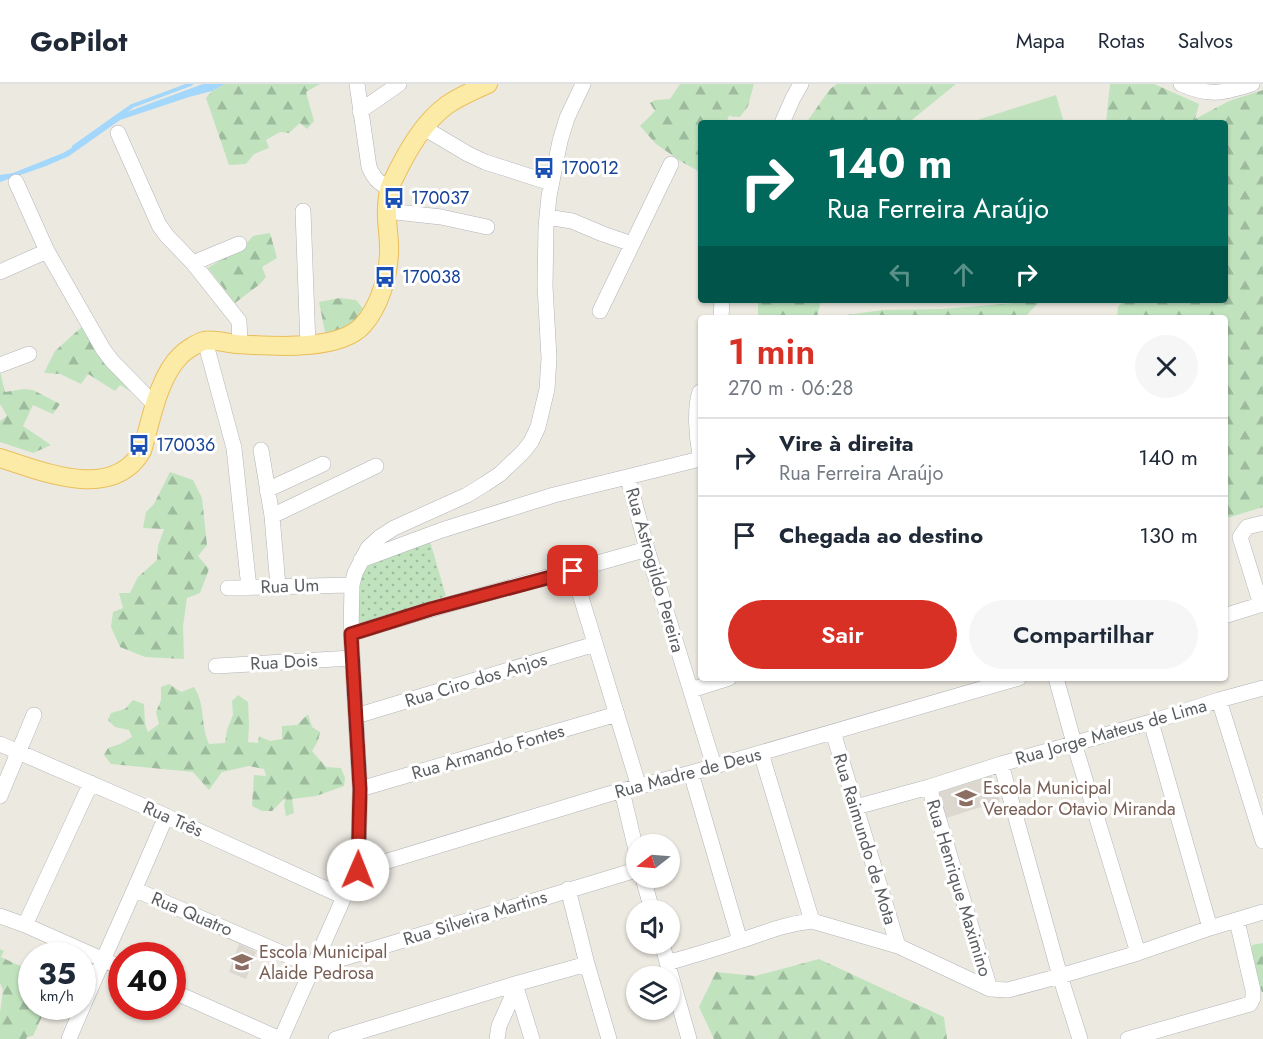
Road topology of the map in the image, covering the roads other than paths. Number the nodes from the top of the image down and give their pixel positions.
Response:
1 (357, 84) edge
2 (399, 84) edge
3 (488, 84) edge
4 (583, 84) edge
5 (801, 84) edge
6 (1181, 84) edge
7 (1252, 84) edge
8 (360, 111) junction
9 (783, 120) edge
10 (424, 128) junction
11 (118, 133) dead end
12 (671, 164) dead end
13 (16, 182) dead end
14 (551, 183) junction
15 (389, 188) junction
16 (303, 211) dead end
17 (387, 211) junction
18 (547, 217) junction
19 (487, 227) dead end
20 (239, 244) dead end
21 (632, 244) junction
22 (47, 251) junction
23 (193, 263) junction
24 (0, 272) edge
25 (600, 311) dead end
26 (205, 341) junction
27 (240, 344) junction
28 (308, 346) junction
29 (29, 354) dead end
30 (0, 365) edge
31 (698, 402) edge
32 (155, 405) junction
33 (698, 418) edge
34 (698, 418) edge
35 (698, 444) edge
36 (261, 450) dead end
37 (0, 458) edge
38 (698, 458) edge
39 (323, 464) dead end
40 (376, 466) dead end
41 (628, 478) junction
42 (267, 490) junction
43 (272, 516) junction
44 (1263, 523) edge
45 (647, 549) junction
46 (361, 560) junction
47 (573, 571) junction
48 (352, 585) junction
49 (278, 586) junction
50 (228, 588) dead end
51 (249, 588) junction
52 (1262, 605) edge
53 (1228, 615) edge
54 (351, 634) junction
55 (596, 644) junction
56 (352, 658) junction
57 (216, 666) dead end
58 (720, 681) edge
59 (998, 681) edge
60 (1057, 681) edge
61 (978, 684) edge
62 (1263, 688) edge
63 (691, 690) junction
64 (1219, 700) junction
65 (617, 714) junction
66 (34, 715) dead end
67 (356, 716) junction
68 (1151, 722) junction
69 (833, 732) junction
70 (1074, 743) junction
71 (0, 744) edge
72 (19, 752) junction
73 (760, 753) junction
74 (1001, 764) junction
75 (714, 766) junction
76 (691, 773) junction
77 (91, 783) junction
78 (639, 787) junction
79 (929, 787) junction
80 (360, 789) junction
81 (622, 791) junction
82 (0, 796) edge
83 (856, 807) junction
84 (166, 816) junction
85 (632, 834) edge
86 (1263, 841) edge
87 (358, 870) junction
88 (626, 873) edge
89 (568, 889) junction
90 (136, 890) junction
91 (344, 897) junction
92 (1263, 912) edge
93 (0, 916) edge
94 (812, 921) junction
95 (1237, 921) junction
96 (25, 925) junction
97 (1210, 927) junction
98 (740, 941) junction
99 (898, 946) junction
100 (1138, 953) junction
101 (665, 954) edge
102 (103, 960) junction
103 (108, 962) edge
104 (667, 963) junction
105 (587, 964) junction
106 (314, 967) junction
107 (1060, 976) junction
108 (516, 986) junction
109 (990, 989) junction
110 (186, 997) edge
111 (1175, 1033) edge
112 (70, 1039) edge
113 (280, 1039) edge
114 (336, 1039) edge
115 (497, 1039) edge
116 (532, 1039) edge
117 (609, 1039) edge
118 (689, 1039) edge
119 (1080, 1039) edge
120 (1128, 1039) edge

1 - 8 street
2 - 8 street
3 - 10 main road
4 - 14 street
5 - 9 street
6 - 7 street
8 - 15 street
10 - 14 street
10 - 15 main road
11 - 23 street
12 - 21 street
13 - 22 street
14 - 18 street
15 - 17 main road
16 - 28 street
17 - 19 street
17 - 28 main road
18 - 21 street
18 - 46 street
20 - 23 street
21 - 25 street
22 - 24 street
22 - 32 street
23 - 27 street
26 - 27 main road
26 - 32 main road
26 - 51 street
27 - 28 main road
29 - 30 street
31 - 34 street
32 - 37 main road
33 - 35 street
36 - 42 street
38 - 41 street
39 - 42 street
40 - 43 street
41 - 45 street, Rua Astrogildo Pereira
41 - 46 street
42 - 43 street
43 - 49 street
44 - 52 street
45 - 47 street
45 - 63 street, Rua Astrogildo Pereira
46 - 48 street
47 - 54 street
47 - 55 street
48 - 49 street, Rua Um
48 - 54 street
49 - 51 street, Rua Um
50 - 51 street, Rua Um
52 - 53 street
54 - 56 street
55 - 65 street
55 - 67 street, Rua Ciro dos Anjos
56 - 57 street, Rua Dois
56 - 67 street
58 - 63 street
59 - 61 street, Rua Madre de Deus
60 - 70 street
61 - 69 street, Rua Madre de Deus
62 - 64 street, Rua Jorge Mateus de Lima
63 - 75 street, Rua Astrogildo Pereira
64 - 68 street, Rua Jorge Mateus de Lima
64 - 86 street
65 - 78 street
65 - 80 street, Rua Armando Fontes
66 - 72 street
67 - 80 street
68 - 70 street, Rua Jorge Mateus de Lima
68 - 97 street
69 - 73 street, Rua Madre de Deus
69 - 83 street, Rua Raimundo de Mota
70 - 74 street, Rua Jorge Mateus de Lima
70 - 100 street
71 - 72 street, Rua Três
72 - 77 street, Rua Três
72 - 82 street
73 - 75 street, Rua Madre de Deus
73 - 94 street
74 - 79 street, Rua Jorge Mateus de Lima
74 - 107 street
75 - 76 street, Rua Madre de Deus
76 - 78 street, Rua Madre de Deus
76 - 98 street
77 - 84 street, Rua Três
77 - 96 street
78 - 81 street, Rua Madre de Deus
79 - 83 street, Rua Jorge Mateus de Lima
79 - 109 street, Rua Henrique Maximino
80 - 87 street
81 - 85 street
81 - 87 street, Rua Madre de Deus
83 - 99 street, Rua Raimundo de Mota
84 - 90 street
84 - 91 street, Rua Três
87 - 91 street
88 - 89 street, Rua Silveira Martins
89 - 105 street
89 - 106 street, Rua Silveira Martins
90 - 102 street
90 - 106 street, Rua Quatro
91 - 106 street
92 - 95 street
93 - 96 street
94 - 98 street
94 - 99 street
95 - 97 street
95 - 111 street
96 - 102 street
97 - 100 street
98 - 104 street
99 - 109 street
100 - 107 street
101 - 104 street
102 - 103 street
102 - 112 street
104 - 118 street
105 - 108 street
105 - 117 street
106 - 113 street
107 - 109 street
107 - 119 street
108 - 114 street
108 - 115 street
108 - 116 street
110 - 113 street
111 - 120 street

